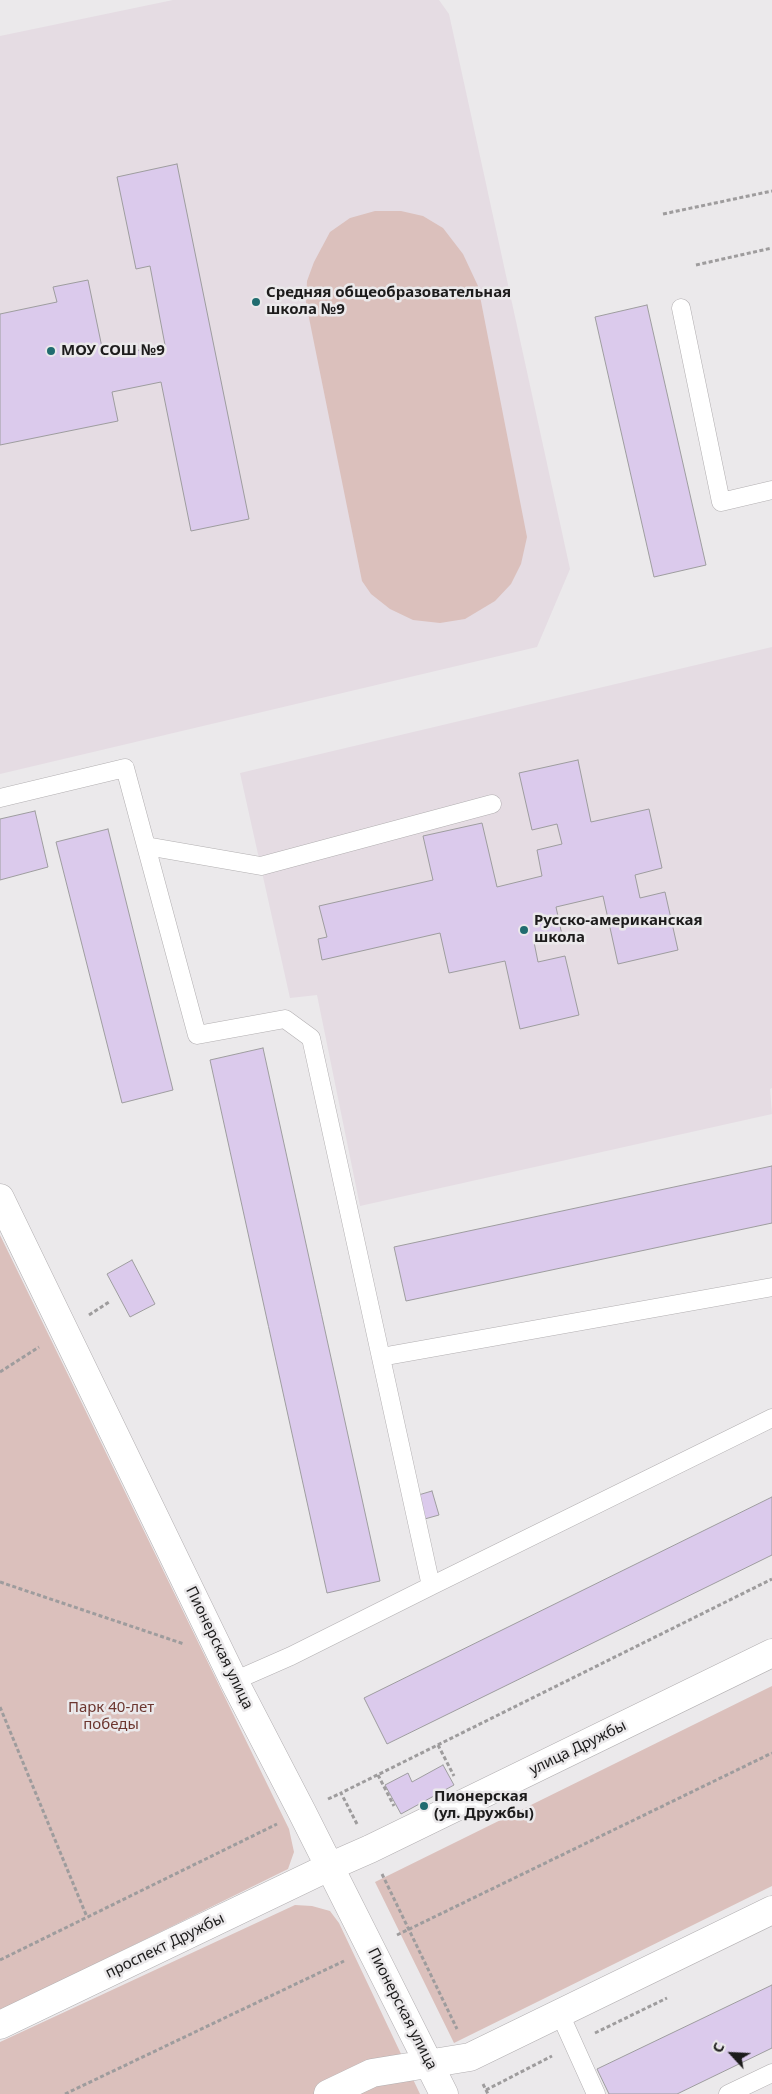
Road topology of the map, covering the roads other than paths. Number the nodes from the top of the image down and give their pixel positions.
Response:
1 (681, 308) dead end
2 (772, 490) edge
3 (0, 798) edge
4 (492, 804) dead end
5 (146, 846) junction
6 (0, 1198) edge
7 (772, 1287) edge
8 (381, 1357) junction
9 (772, 1418) edge
10 (431, 1586) junction
11 (772, 1653) edge
12 (234, 1681) junction
13 (330, 1867) junction
14 (772, 1910) edge
15 (560, 2014) junction
16 (0, 2025) edge
17 (430, 2063) junction
18 (772, 2073) edge
19 (328, 2094) edge
20 (444, 2094) edge
21 (596, 2094) edge
22 (728, 2094) edge

1 - 2 lane
3 - 5 lane
4 - 5 lane
5 - 8 lane
6 - 12 street, Пионерская улица
7 - 8 lane
8 - 10 lane
9 - 10 lane
10 - 12 lane
11 - 13 street, улица Дружбы
12 - 13 street, Пионерская улица
13 - 16 street, проспект Дружбы
13 - 17 street, Пионерская улица
14 - 15 street
15 - 17 street
15 - 21 lane
17 - 19 street
17 - 20 street, Пионерская улица
18 - 22 lane

